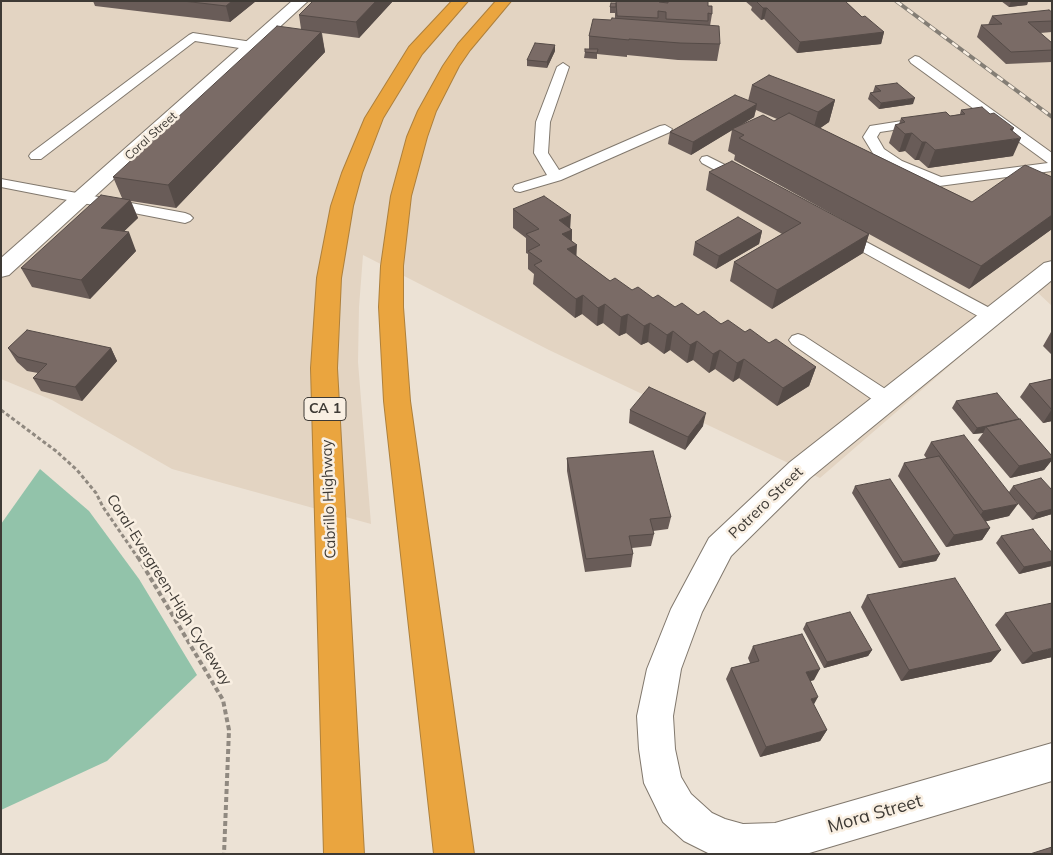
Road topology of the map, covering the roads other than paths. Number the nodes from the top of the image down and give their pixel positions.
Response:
1 (301, 1) edge
2 (461, 1) edge
3 (504, 1) edge
4 (252, 46) junction
5 (916, 60) dead end
6 (563, 67) dead end
7 (987, 112) junction
8 (969, 115) edge
9 (931, 121) edge
10 (665, 129) dead end
11 (36, 156) dead end
12 (708, 160) dead end
13 (1052, 160) edge
14 (1052, 167) edge
15 (556, 177) junction
16 (1, 183) edge
17 (520, 188) dead end
18 (758, 188) edge
19 (82, 197) junction
20 (185, 218) dead end
21 (825, 225) edge
22 (1052, 268) edge
23 (1, 270) edge
24 (991, 316) junction
25 (798, 340) dead end
26 (886, 399) junction
27 (1052, 762) edge
28 (698, 827) joint
29 (344, 854) edge
30 (454, 854) edge

1 - 4 street, Coral Street
2 - 29 highway, Cabrillo Highway / CA 1
3 - 30 highway
4 - 11 lane
4 - 19 street, Coral Street
5 - 7 lane
6 - 15 lane
7 - 8 lane
7 - 13 lane
9 - 14 lane
10 - 15 lane
12 - 18 lane
15 - 17 lane
16 - 19 lane
19 - 20 lane
19 - 23 street, Coral Street
21 - 24 lane
22 - 24 street, Potrero Street
24 - 26 street, Potrero Street
25 - 26 lane
26 - 28 street, Potrero Street
27 - 28 street, Mora Street

